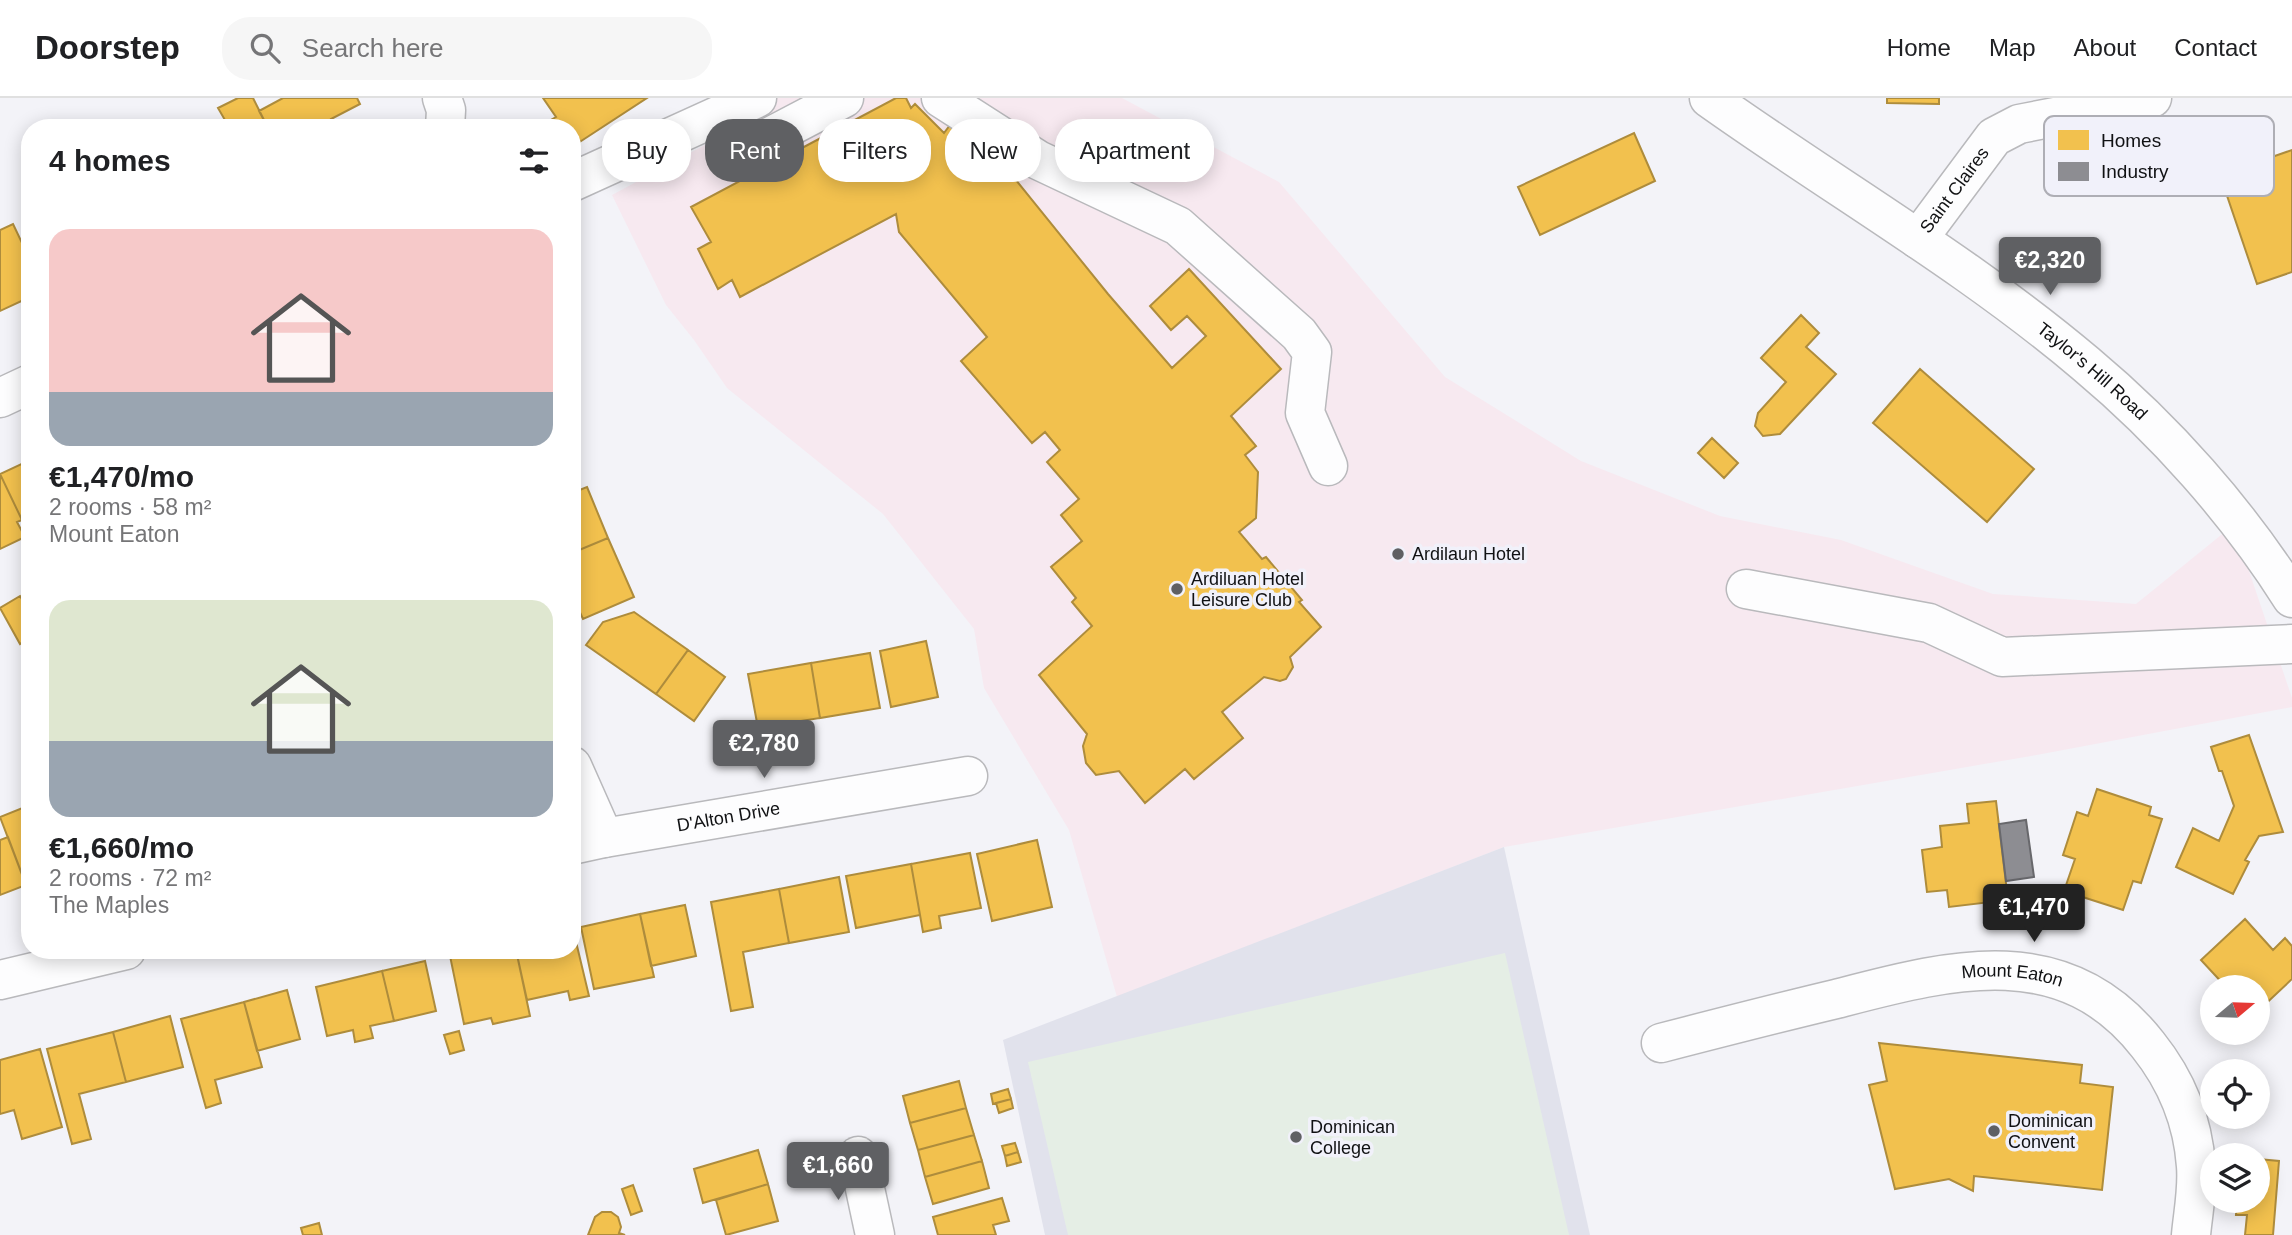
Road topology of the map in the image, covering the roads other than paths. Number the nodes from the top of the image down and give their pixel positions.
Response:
1 (442, 98) edge
2 (757, 98) edge
3 (844, 98) edge
4 (941, 98) edge
5 (1709, 98) edge
6 (2152, 98) edge
7 (2060, 116) edge
8 (446, 119) edge
9 (804, 119) edge
10 (2044, 119) edge
11 (581, 178) edge
12 (1918, 239) junction
13 (21, 388) edge
14 (0, 398) edge
15 (1328, 466) dead end
16 (1746, 589) dead end
17 (2292, 598) edge
18 (2292, 644) edge
19 (968, 776) dead end
20 (581, 808) edge
21 (588, 841) edge
22 (88, 959) edge
23 (0, 980) edge
24 (1661, 1042) dead end
25 (858, 1156) dead end
26 (875, 1235) edge
27 (2190, 1235) edge

1 - 8 street
2 - 11 street
3 - 9 street
4 - 15 street
5 - 12 street, Taylor's Hill Road
6 - 7 street, Saint Claires
10 - 12 street, Saint Claires
12 - 17 street, Taylor's Hill Road
13 - 14 street
16 - 18 street
19 - 21 street, D'Alton Drive
20 - 21 street
22 - 23 street
24 - 27 street, Mount Eaton
25 - 26 street

